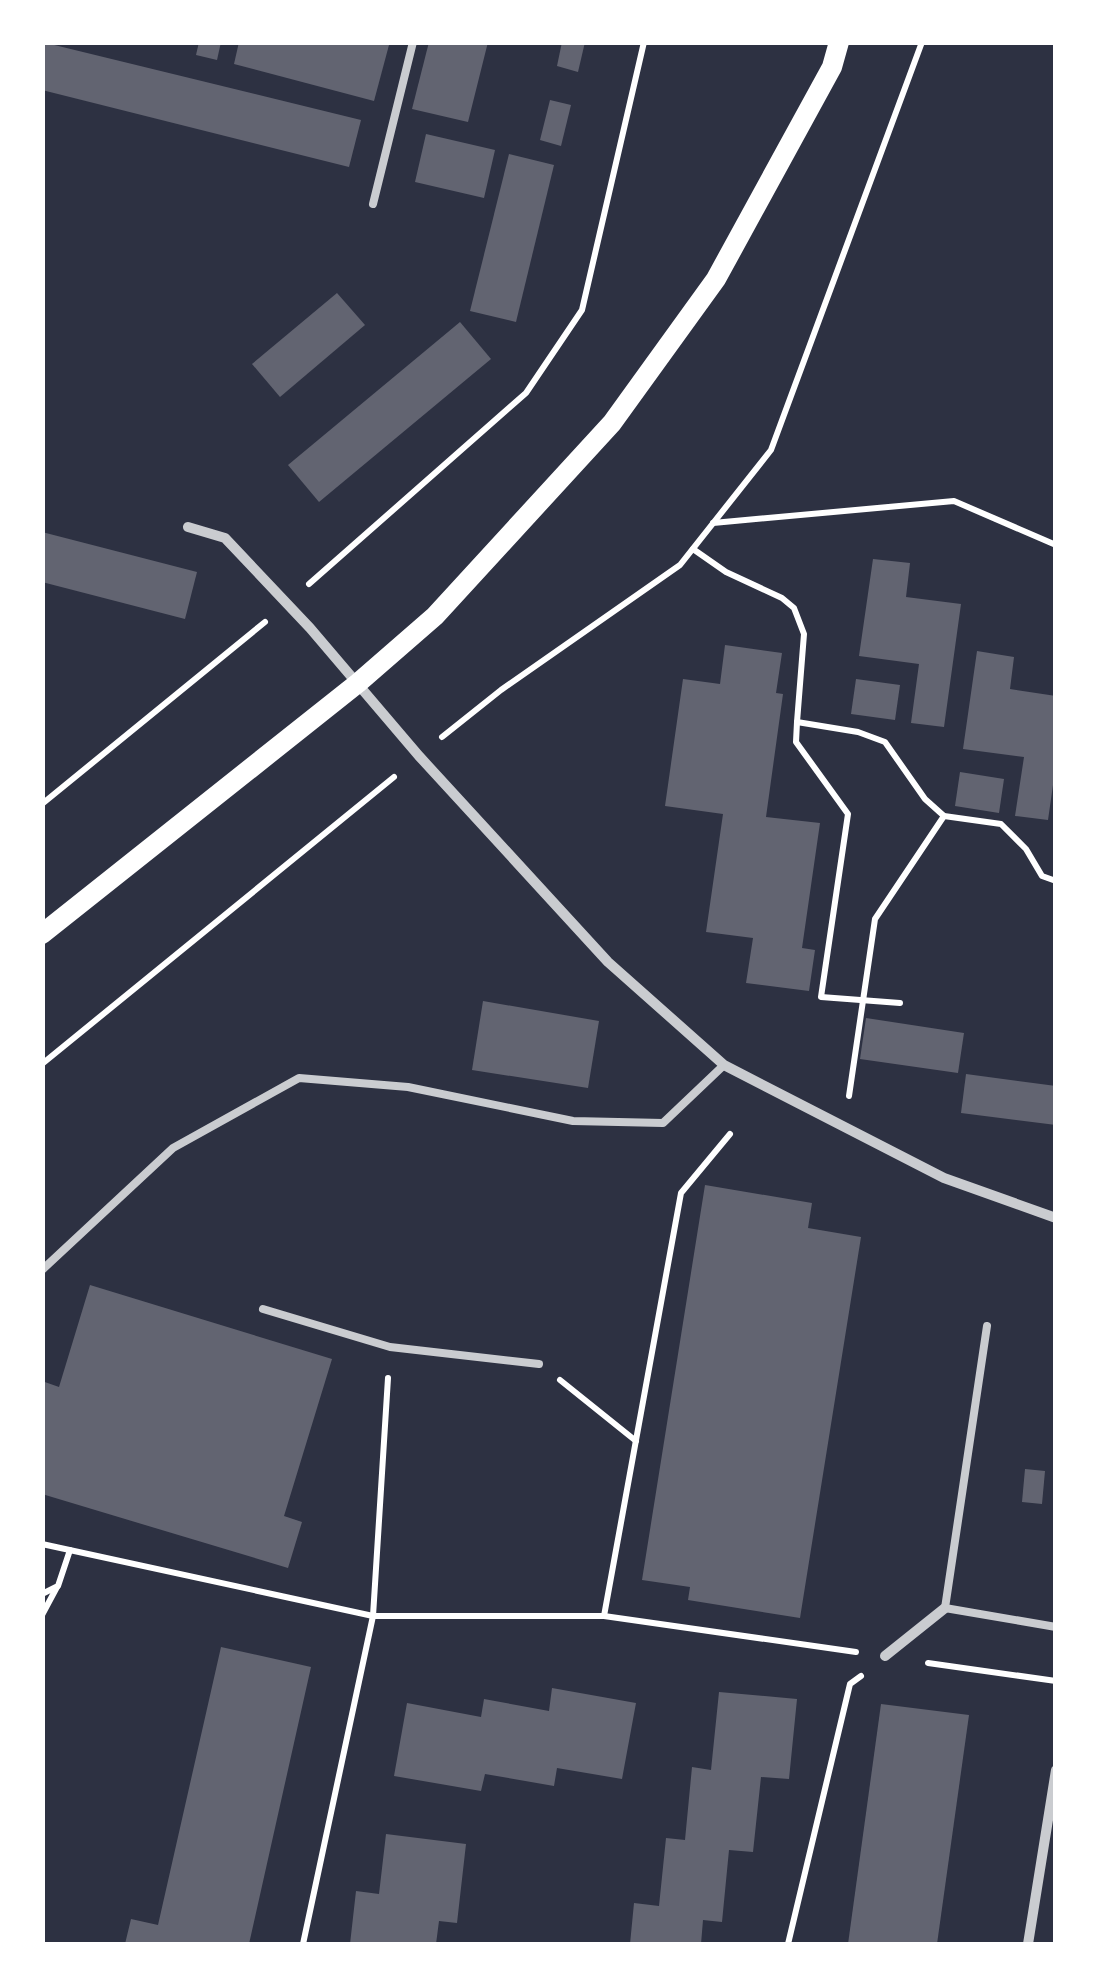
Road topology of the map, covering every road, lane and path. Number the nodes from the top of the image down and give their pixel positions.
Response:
1 (413, 42) edge
2 (644, 42) edge
3 (840, 42) edge
4 (922, 42) edge
5 (373, 204) dead end
6 (713, 523) junction
7 (188, 527) dead end
8 (1056, 545) edge
9 (692, 549) junction
10 (286, 605) junction
11 (358, 684) junction
12 (797, 722) junction
13 (419, 756) junction
14 (42, 804) edge
15 (944, 816) junction
16 (1056, 881) edge
17 (42, 934) edge
18 (863, 1000) junction
19 (900, 1004) dead end
20 (42, 1064) edge
21 (724, 1065) junction
22 (844, 1127) junction
23 (730, 1134) dead end
24 (1056, 1218) edge
25 (42, 1270) edge
26 (263, 1309) dead end
27 (987, 1326) dead end
28 (390, 1346) junction
29 (539, 1364) joint
30 (636, 1442) junction
31 (42, 1544) edge
32 (70, 1550) junction
33 (58, 1586) junction
34 (42, 1594) edge
35 (946, 1608) junction
36 (42, 1614) edge
37 (372, 1616) junction
38 (604, 1616) junction
39 (1056, 1627) edge
40 (885, 1656) junction
41 (1056, 1682) edge
42 (1056, 1770) edge
43 (303, 1944) edge
44 (788, 1944) edge
45 (1028, 1944) edge

1 - 5 lane
2 - 10 path
3 - 11 main road
4 - 6 path
6 - 8 path
6 - 9 path
7 - 10 street
9 - 12 path
9 - 13 path
10 - 11 street
10 - 14 path
11 - 13 street
11 - 17 main road
12 - 15 path
12 - 18 path
13 - 20 path
13 - 21 street
15 - 16 path
15 - 18 path
18 - 19 path
18 - 22 path
21 - 22 street
21 - 25 lane
22 - 24 street
23 - 30 path
26 - 28 lane
27 - 35 lane
28 - 29 lane
28 - 37 path
29 - 30 path
30 - 38 path
31 - 32 path
32 - 33 path
32 - 37 path
33 - 34 path
33 - 36 path
35 - 39 lane
35 - 40 street
37 - 38 path
37 - 43 path
38 - 40 path
40 - 41 path
40 - 44 path
42 - 45 street

